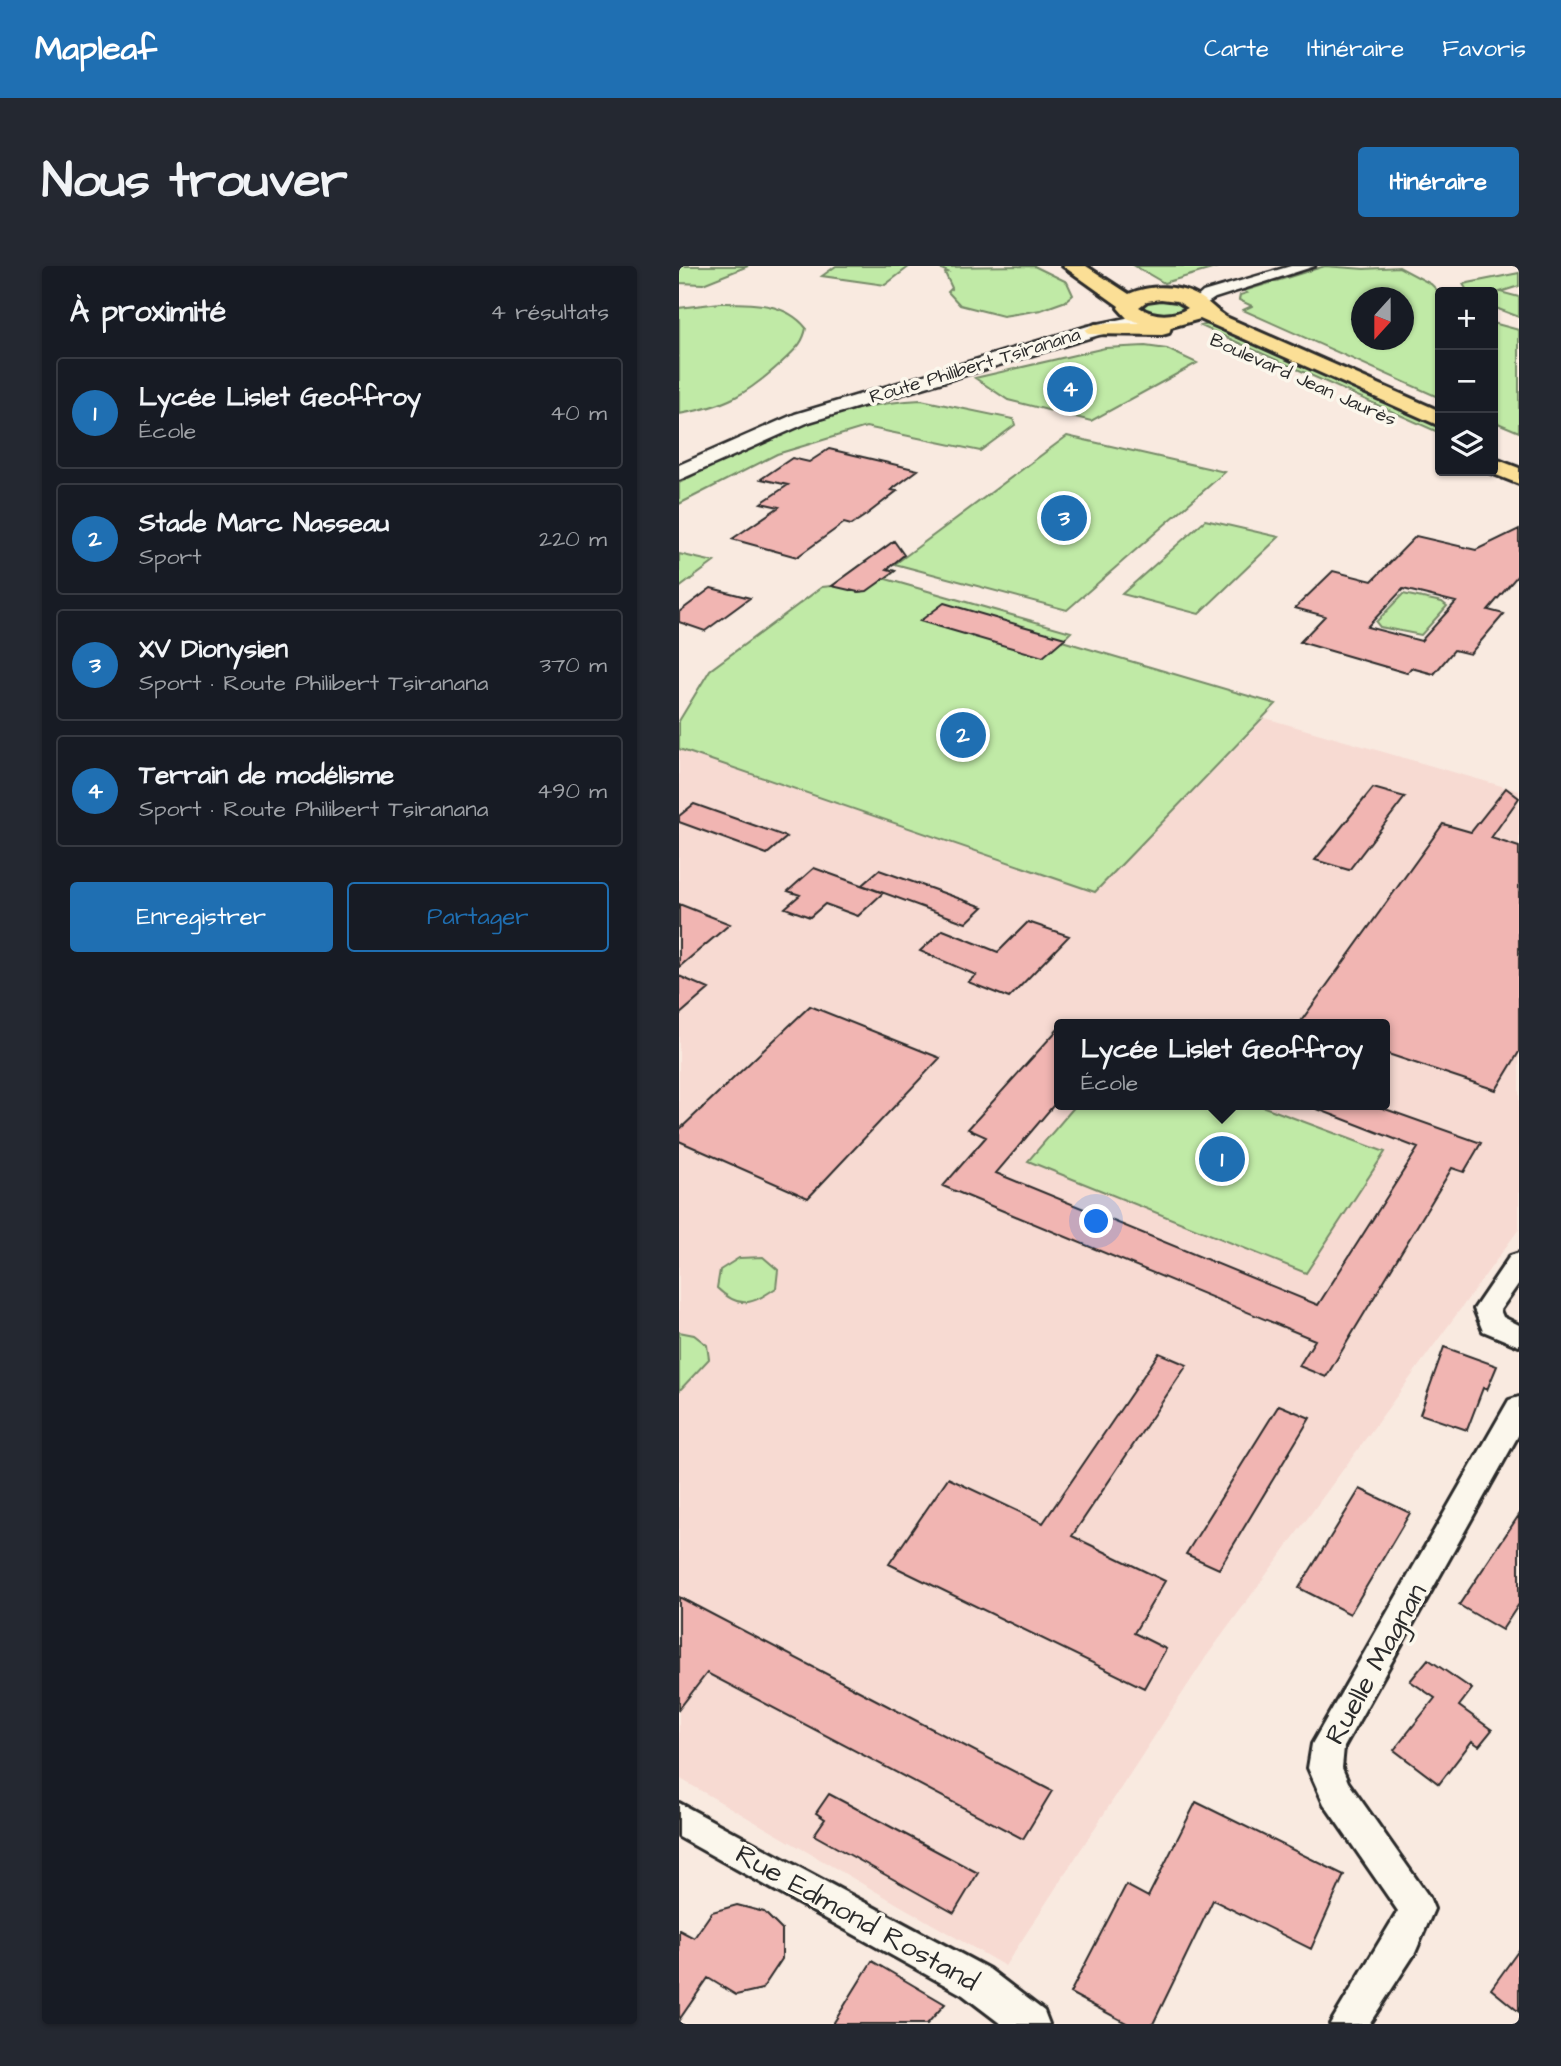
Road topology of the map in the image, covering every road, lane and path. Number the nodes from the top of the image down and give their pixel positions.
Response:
1 (1073, 266) edge
2 (1270, 266) edge
3 (1307, 266) edge
4 (1134, 280) dead end
5 (1167, 294) junction
6 (1129, 305) junction
7 (1199, 307) junction
8 (1157, 319) junction
9 (1095, 330) junction
10 (1193, 334) dead end
11 (1435, 417) edge
12 (802, 418) junction
13 (1435, 439) edge
14 (1498, 444) edge
15 (1519, 454) edge
16 (1498, 467) edge
17 (679, 473) edge
18 (1519, 477) edge
19 (1519, 1263) edge
20 (1519, 1336) edge
21 (1519, 1408) edge
22 (679, 1819) edge
23 (1031, 2024) edge
24 (1348, 2024) edge

1 - 6 main road, Boulevard Jean Jaurès
2 - 5 street
3 - 7 street
4 - 5 main road, Boulevard Jean Jaurès
5 - 6 main road
5 - 7 main road, Boulevard Jean Jaurès
6 - 8 main road, Boulevard Jean Jaurès
6 - 12 main road, Route Philibert Tsiranana
7 - 8 main road, Boulevard Jean Jaurès
7 - 11 main road, Boulevard Jean Jaurès
8 - 9 main road, Route Philibert Tsiranana
8 - 13 main road, Boulevard Jean Jaurès
9 - 10 main road
9 - 12 main road, Route Philibert Tsiranana
12 - 17 main road, Route Philibert Tsiranana
14 - 15 main road
16 - 18 main road
19 - 20 street
21 - 24 street, Ruelle Magnan
22 - 23 street, Rue Edmond Rostand

